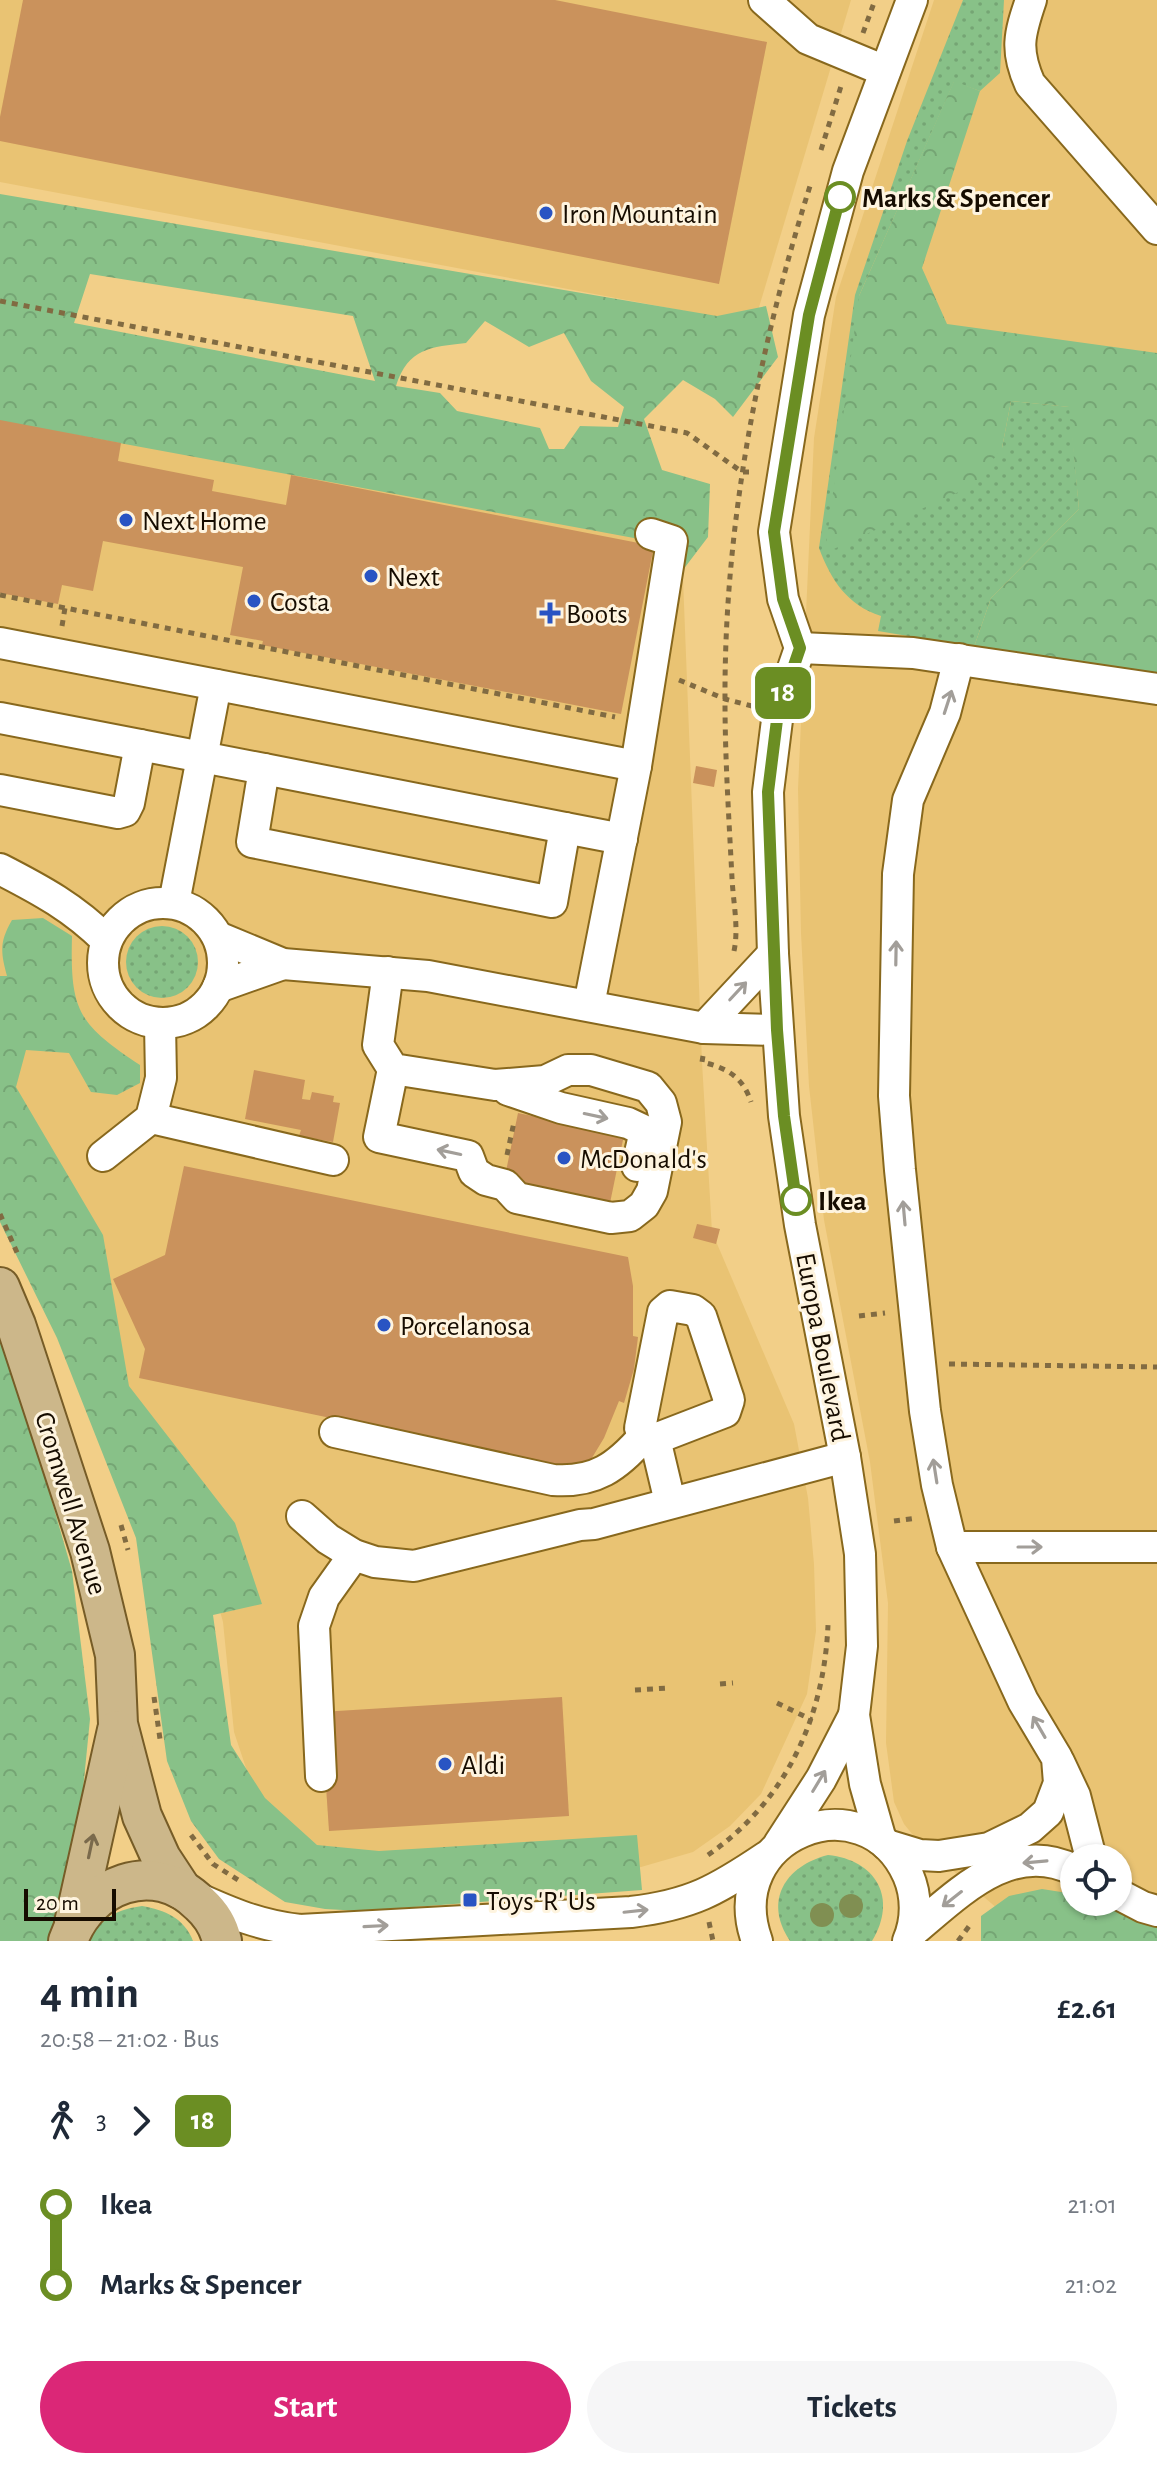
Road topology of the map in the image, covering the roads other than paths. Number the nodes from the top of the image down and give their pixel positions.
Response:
1 (764, 0) edge
2 (912, 0) edge
3 (1031, 0) edge
4 (885, 71) junction
5 (1157, 229) edge
6 (651, 534) dead end
7 (0, 643) edge
8 (800, 648) junction
9 (959, 659) junction
10 (216, 685) junction
11 (1157, 689) edge
12 (0, 718) edge
13 (140, 745) junction
14 (204, 758) junction
15 (636, 766) junction
16 (264, 769) junction
17 (0, 790) edge
18 (565, 828) junction
19 (622, 839) junction
20 (0, 869) edge
21 (174, 903) junction
22 (218, 937) junction
23 (106, 940) junction
24 (773, 954) junction
25 (283, 964) junction
26 (388, 972) junction
27 (218, 987) junction
28 (589, 1005) junction
29 (160, 1024) junction
30 (704, 1028) junction
31 (777, 1030) junction
32 (393, 1069) junction
33 (495, 1085) junction
34 (151, 1118) junction
35 (103, 1156) dead end
36 (333, 1160) dead end
37 (505, 1185) junction
38 (0, 1287) edge
39 (335, 1432) dead end
40 (845, 1457) junction
41 (670, 1502) junction
42 (302, 1516) dead end
43 (952, 1547) junction
44 (1157, 1547) edge
45 (354, 1555) junction
46 (854, 1715) junction
47 (118, 1724) junction
48 (1057, 1758) junction
49 (321, 1776) dead end
50 (884, 1843) junction
51 (1087, 1844) edge
52 (772, 1851) junction
53 (1060, 1865) edge
54 (187, 1893) junction
55 (1132, 1901) edge
56 (1157, 1911) edge
57 (71, 1932) edge
58 (910, 1936) edge
59 (222, 1941) edge
60 (757, 1941) edge

1 - 4 street
2 - 4 street
3 - 5 street
4 - 8 street
6 - 15 street
7 - 10 street
8 - 9 street
8 - 24 street, Europa Boulevard
9 - 11 street
43 -> 9 street
10 - 14 street
10 - 15 street
12 - 13 street
13 - 14 street
13 - 17 street
14 - 16 street
14 - 21 street
15 - 19 street
16 - 18 street
16 - 18 street
18 - 19 street
19 - 28 street
20 - 23 street
21 - 22 street
21 - 23 street
22 - 25 street
22 - 27 street
23 - 29 street
30 -> 24 street
24 - 31 street, Europa Boulevard
25 - 26 street
25 - 27 street
26 - 28 street
26 - 32 street
27 - 29 street
28 - 30 street
29 - 34 street
30 - 31 street
31 - 40 street, Europa Boulevard
32 - 33 street
37 -> 32 street
33 -> 37 street
33 - 37 street
34 - 35 street
34 - 36 street
38 - 47 main road, Cromwell Avenue
39 - 41 street
40 - 41 street
40 - 46 street, Europa Boulevard
41 - 45 street
42 - 45 street
43 -> 44 street
48 -> 43 street
45 - 49 street
46 - 50 street, Europa Boulevard
52 -> 46 street, Europa Boulevard
47 - 54 main road, Cromwell Avenue
57 -> 47 main road, Cromwell Avenue
48 - 50 street
48 - 51 street
50 - 52 street
50 - 58 street, Europa Boulevard
54 -> 52 street, Europa Boulevard
52 - 60 street
53 -> 58 street
54 - 57 main road
54 - 59 main road, Cromwell Avenue
55 - 56 street

